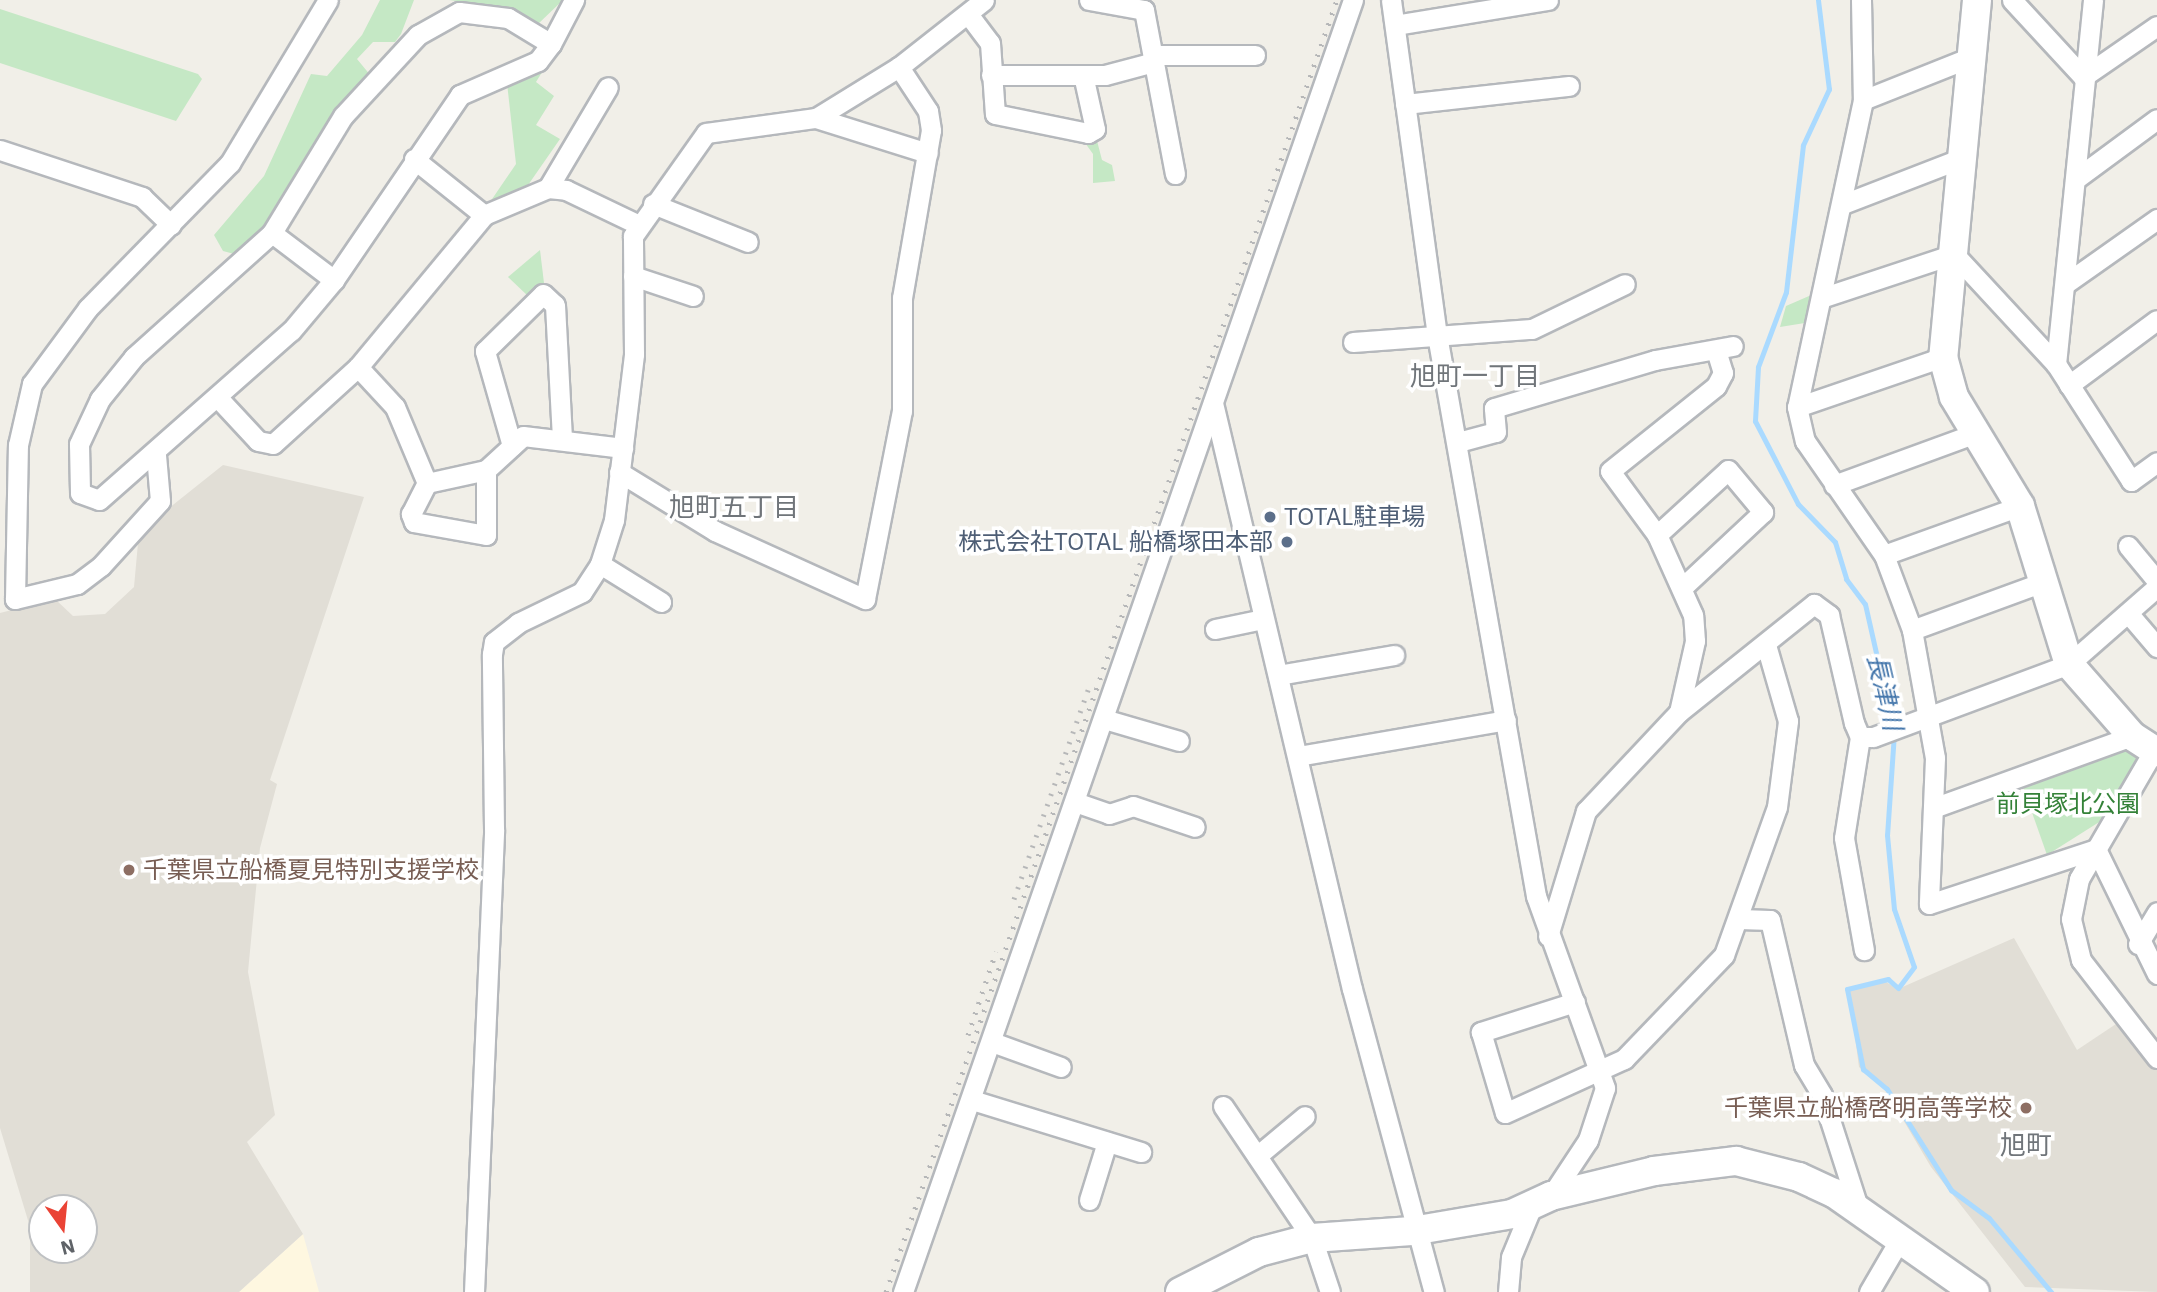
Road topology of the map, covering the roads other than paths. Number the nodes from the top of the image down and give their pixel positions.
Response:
1 (328, 0) edge
2 (574, 0) edge
3 (984, 0) edge
4 (1089, 0) edge
5 (1353, 0) edge
6 (1391, 0) edge
7 (1548, 0) edge
8 (1881, 0) edge
9 (1977, 0) edge
10 (2012, 0) edge
11 (2093, 0) edge
12 (1861, 3) edge
13 (1467, 8) edge
14 (968, 14) junction
15 (1395, 25) junction
16 (2157, 26) edge
17 (551, 44) junction
18 (1255, 55) dead end
19 (1971, 57) junction
20 (1154, 59) junction
21 (900, 67) junction
22 (991, 75) junction
23 (1083, 75) junction
24 (2083, 77) junction
25 (1569, 86) dead end
26 (608, 87) dead end
27 (1863, 100) junction
28 (1405, 104) junction
29 (816, 118) junction
30 (2157, 119) edge
31 (0, 150) edge
32 (928, 153) junction
33 (1962, 158) junction
34 (414, 159) junction
35 (1175, 174) dead end
36 (2077, 178) junction
37 (548, 188) junction
38 (653, 204) junction
39 (1843, 204) junction
40 (484, 215) junction
41 (2157, 219) edge
42 (171, 225) junction
43 (639, 225) junction
44 (272, 233) junction
45 (748, 242) dead end
46 (1954, 254) junction
47 (633, 276) junction
48 (334, 280) junction
49 (1625, 284) dead end
50 (2065, 284) junction
51 (693, 296) dead end
52 (1821, 298) junction
53 (2157, 320) edge
54 (1437, 335) junction
55 (1353, 342) dead end
56 (1943, 357) junction
57 (2056, 364) junction
58 (358, 367) junction
59 (2069, 385) junction
60 (219, 399) junction
61 (1213, 402) junction
62 (1797, 407) junction
63 (1973, 434) junction
64 (562, 440) junction
65 (1458, 442) junction
66 (512, 446) junction
67 (622, 448) junction
68 (156, 455) junction
69 (2157, 462) edge
70 (486, 470) junction
71 (620, 472) junction
72 (427, 483) junction
73 (1835, 485) junction
74 (2020, 506) junction
75 (1657, 535) junction
76 (2128, 546) dead end
77 (1884, 555) junction
78 (600, 564) junction
79 (2157, 581) edge
80 (2043, 582) junction
81 (1684, 586) junction
82 (2157, 587) edge
83 (662, 601) dead end
84 (2128, 613) junction
85 (1264, 619) junction
86 (1215, 629) dead end
87 (1912, 630) junction
88 (1766, 645) junction
89 (2157, 647) edge
90 (1394, 654) dead end
91 (2069, 664) junction
92 (1278, 675) junction
93 (1679, 712) junction
94 (1931, 717) junction
95 (1104, 719) junction
96 (1506, 720) junction
97 (1860, 737) junction
98 (1179, 741) dead end
99 (2148, 746) edge
100 (1298, 756) junction
101 (1075, 802) junction
102 (1933, 808) junction
103 (1195, 827) dead end
104 (2096, 849) junction
105 (2157, 912) edge
106 (1740, 919) junction
107 (1548, 936) junction
108 (2138, 944) junction
109 (1864, 950) dead end
110 (2157, 974) edge
111 (1575, 1002) junction
112 (992, 1042) junction
113 (2157, 1058) edge
114 (1061, 1067) dead end
115 (1603, 1073) junction
116 (972, 1100) junction
117 (1223, 1106) dead end
118 (1306, 1116) dead end
119 (1107, 1142) junction
120 (1141, 1152) dead end
121 (1257, 1156) junction
122 (1089, 1200) dead end
123 (1541, 1201) junction
124 (1859, 1210) junction
125 (1412, 1231) junction
126 (1312, 1238) junction
127 (1900, 1239) junction
128 (474, 1292) edge
129 (902, 1292) edge
130 (1180, 1292) edge
131 (1330, 1292) edge
132 (1434, 1292) edge
133 (1508, 1292) edge
134 (1869, 1292) edge
135 (1975, 1292) edge

1 - 42 street
2 - 17 street
3 - 14 street
4 - 20 street
5 - 61 street
6 - 15 street
7 - 13 street
8 - 12 street
9 - 19 street
10 - 24 street
11 - 24 street
12 - 27 street
13 - 15 street
14 - 21 street
14 - 22 street
15 - 28 street
16 - 24 street
17 - 34 street
17 - 44 street
18 - 20 street
19 - 27 street
19 - 33 street
20 - 23 street
20 - 35 street
21 - 29 street
21 - 32 street
22 - 23 street
22 - 23 street
24 - 36 street
25 - 28 street
26 - 37 street
27 - 39 street
28 - 54 street
29 - 32 street
29 - 38 street
30 - 36 street
31 - 42 street
32 - 71 street
33 - 39 street
33 - 46 street
34 - 40 street
34 - 48 street
36 - 50 street
37 - 40 street
37 - 43 street
38 - 43 street
38 - 45 street
39 - 52 street
40 - 58 street
41 - 50 street
42 - 68 street
43 - 47 street
44 - 48 street
44 - 68 street
46 - 52 street
46 - 56 street
46 - 57 street
47 - 51 street
47 - 67 street
48 - 60 street
49 - 54 street
50 - 57 street
52 - 62 street
53 - 59 street
54 - 55 street
54 - 65 street
56 - 62 street
56 - 63 street
57 - 59 street
58 - 60 street
58 - 72 street
59 - 69 street
60 - 68 street
61 - 85 street
61 - 95 street
62 - 73 street
63 - 73 street
63 - 74 street
64 - 66 street
64 - 66 street
64 - 67 street
65 - 75 street
65 - 96 street
66 - 70 street
67 - 71 street
70 - 72 street
70 - 72 street
71 - 78 street
73 - 77 street
74 - 77 street
74 - 80 street
75 - 81 street
75 - 81 street
76 - 79 street
77 - 87 street
78 - 83 street
78 - 128 street
80 - 87 street
80 - 91 street
81 - 93 street
82 - 84 street
84 - 89 street
84 - 91 street
85 - 86 street
85 - 92 street
87 - 94 street
88 - 93 street
88 - 97 street
88 - 106 street
90 - 92 street
91 - 94 street
91 - 99 street
92 - 100 street
93 - 107 street
94 - 97 street
94 - 102 street
95 - 98 street
95 - 101 street
96 - 100 street
96 - 107 street
97 - 109 street
99 - 102 street
99 - 104 street
100 - 125 street
101 - 103 street
101 - 112 street
102 - 104 street
104 - 108 street
104 - 113 street
105 - 108 street
106 - 115 street
106 - 124 street
107 - 111 street
108 - 110 street
111 - 115 street
111 - 115 street
112 - 114 street
112 - 116 street
115 - 123 street
116 - 119 street
116 - 129 street
117 - 121 street
118 - 121 street
119 - 120 street
119 - 122 street
121 - 126 street
123 - 124 street
123 - 125 street
123 - 133 street
124 - 127 street
125 - 126 street
125 - 132 street
126 - 130 street
126 - 131 street
127 - 134 street
127 - 135 street

